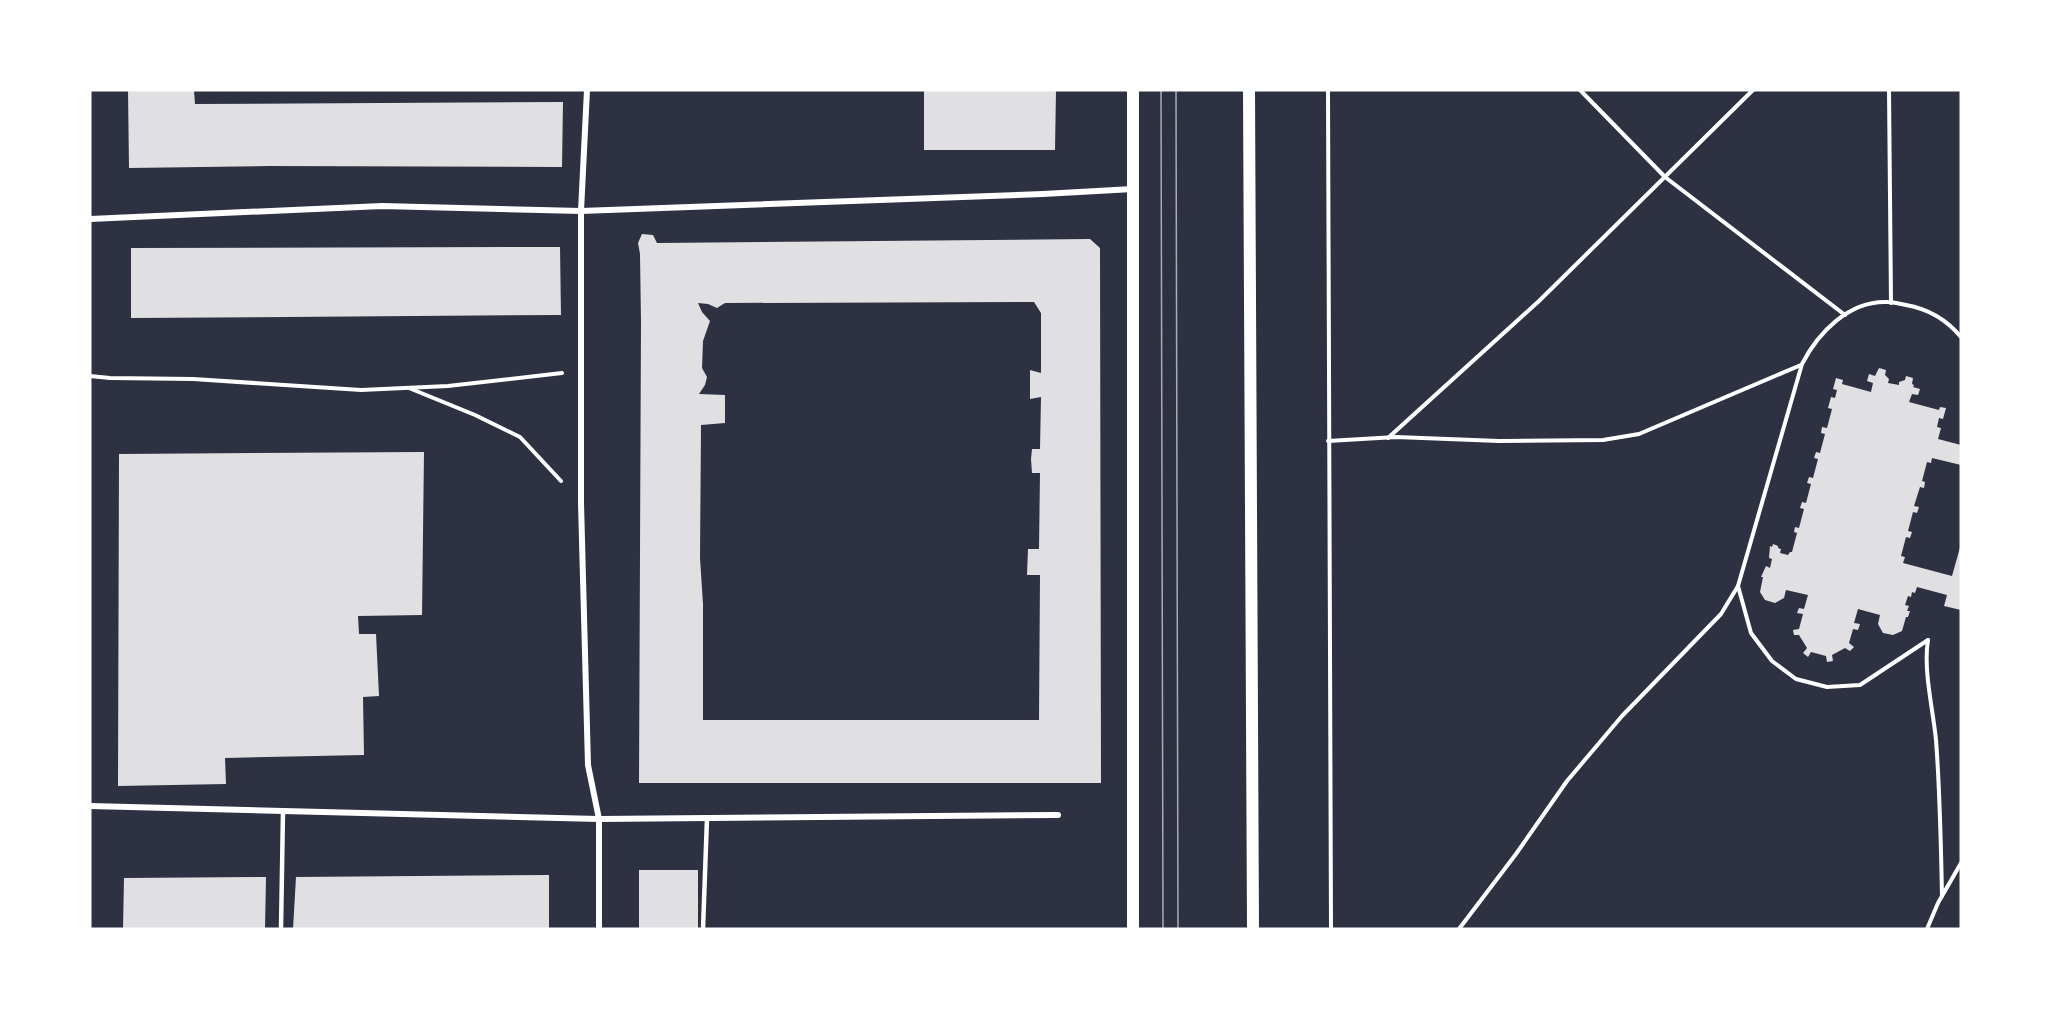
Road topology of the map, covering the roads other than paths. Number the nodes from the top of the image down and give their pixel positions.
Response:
1 (587, 90) edge
2 (1133, 90) edge
3 (1249, 90) edge
4 (1133, 189) junction
5 (581, 211) junction
6 (90, 219) edge
7 (90, 806) edge
8 (283, 811) junction
9 (1058, 815) dead end
10 (707, 818) junction
11 (599, 819) junction
12 (281, 929) edge
13 (599, 929) edge
14 (704, 929) edge
15 (1133, 929) edge
16 (1253, 929) edge

1 - 5 street
2 - 4 main road
3 - 16 main road
4 - 5 street
4 - 15 main road
5 - 6 street
5 - 11 street
7 - 8 street
8 - 11 street
8 - 12 lane
9 - 10 street
10 - 11 street
10 - 14 lane
11 - 13 street

